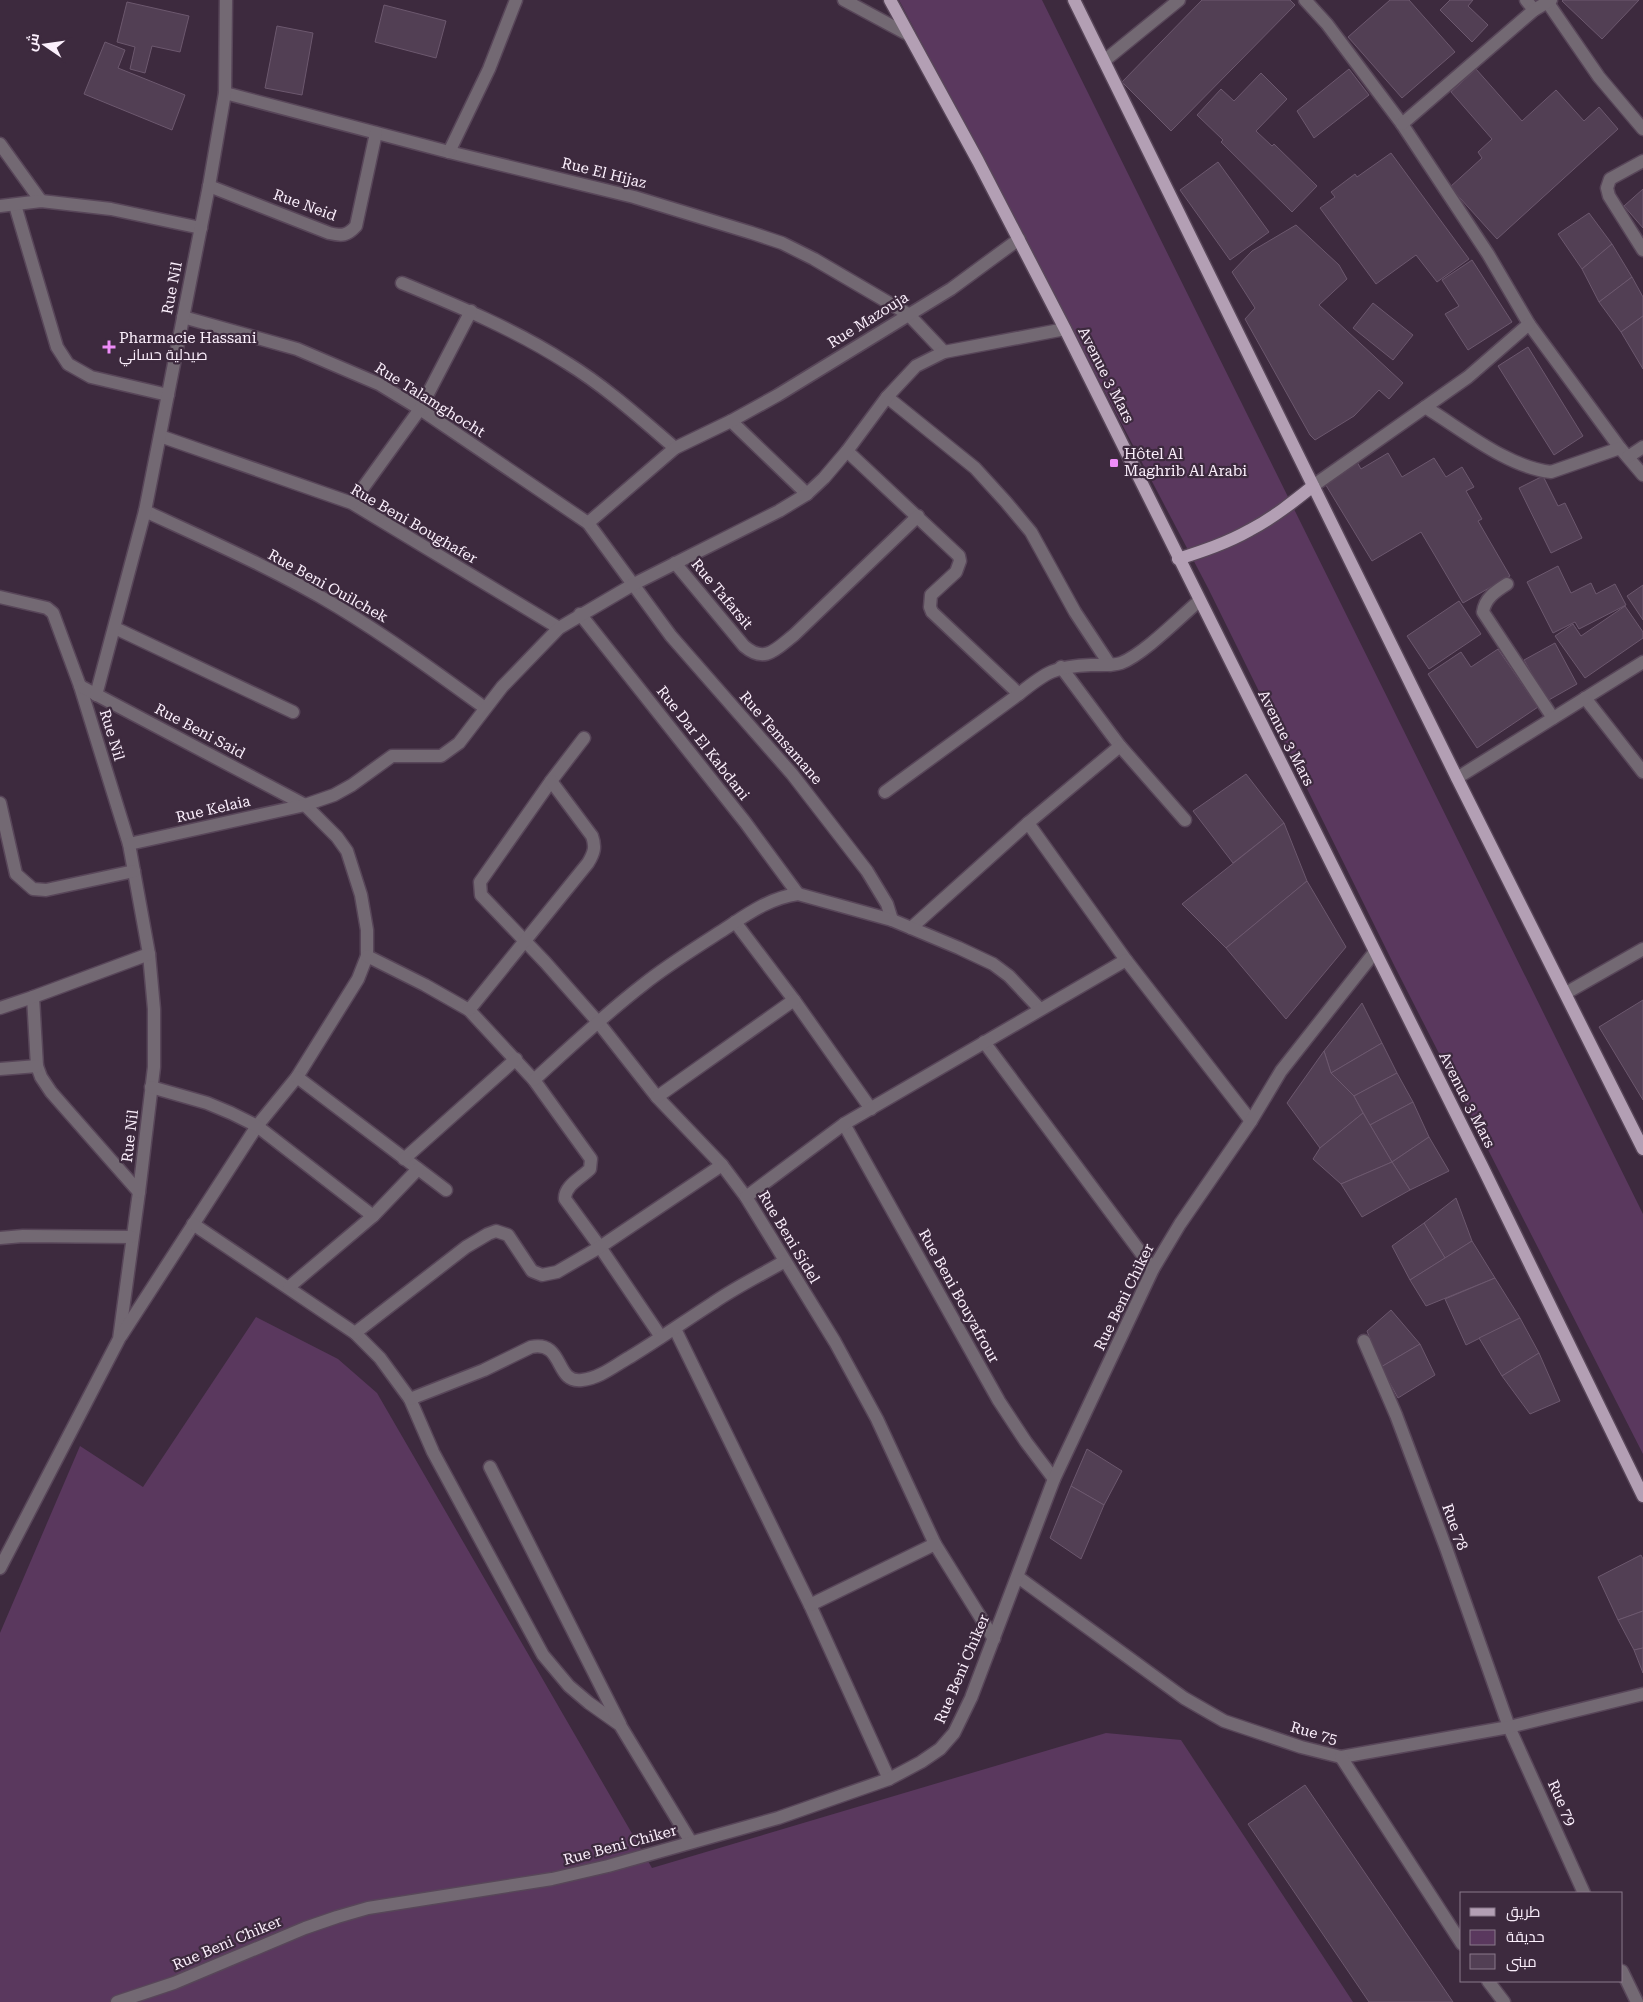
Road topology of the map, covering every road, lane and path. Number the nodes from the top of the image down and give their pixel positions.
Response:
1 (516, 0) edge
2 (844, 0) edge
3 (890, 0) edge
4 (1074, 0) edge
5 (1179, 0) edge
6 (1305, 0) edge
7 (1526, 0) edge
8 (223, 1) edge
9 (1550, 1) edge
10 (1534, 10) junction
11 (909, 35) junction
12 (1104, 61) junction
13 (225, 93) junction
14 (1402, 124) junction
15 (1643, 129) edge
16 (376, 134) junction
17 (0, 144) edge
18 (449, 152) junction
19 (1643, 161) edge
20 (209, 186) junction
21 (41, 200) junction
22 (0, 206) edge
23 (15, 206) junction
24 (201, 228) junction
25 (1019, 239) junction
26 (1643, 250) edge
27 (402, 283) dead end
28 (471, 311) junction
29 (908, 314) junction
30 (183, 318) junction
31 (1529, 324) junction
32 (1064, 329) junction
33 (944, 352) junction
34 (168, 395) junction
35 (887, 397) junction
36 (1425, 407) junction
37 (420, 409) junction
38 (731, 422) junction
39 (160, 436) junction
40 (1643, 447) edge
41 (675, 448) junction
42 (847, 451) junction
43 (1624, 452) junction
44 (1643, 475) edge
45 (1313, 486) junction
46 (807, 494) junction
47 (352, 503) junction
48 (145, 511) junction
49 (918, 516) junction
50 (588, 523) junction
51 (1178, 559) junction
52 (674, 563) junction
53 (634, 584) junction
54 (1506, 584) dead end
55 (0, 597) edge
56 (1199, 600) junction
57 (580, 614) junction
58 (115, 628) junction
59 (559, 628) junction
60 (1643, 662) edge
61 (1110, 665) junction
62 (1061, 667) junction
63 (80, 686) junction
64 (1019, 694) junction
65 (96, 695) junction
66 (1585, 698) junction
67 (485, 708) junction
68 (293, 712) dead end
69 (1553, 718) junction
70 (584, 738) dead end
71 (1120, 746) junction
72 (1643, 772) edge
73 (1457, 778) junction
74 (551, 781) junction
75 (885, 792) dead end
76 (0, 803) edge
77 (304, 804) junction
78 (1186, 820) dead end
79 (1028, 822) junction
80 (129, 844) junction
81 (134, 871) junction
82 (798, 894) junction
83 (892, 920) junction
84 (735, 922) junction
85 (911, 928) junction
86 (525, 942) junction
87 (1643, 949) edge
88 (1374, 953) junction
89 (149, 954) junction
90 (366, 956) junction
91 (1126, 960) junction
92 (1566, 993) junction
93 (33, 998) junction
94 (794, 1000) junction
95 (0, 1008) edge
96 (1040, 1009) junction
97 (469, 1010) junction
98 (598, 1022) junction
99 (984, 1042) junction
100 (516, 1059) junction
101 (37, 1066) junction
102 (0, 1069) edge
103 (297, 1077) junction
104 (534, 1080) junction
105 (152, 1087) junction
106 (657, 1097) junction
107 (871, 1109) junction
108 (1251, 1121) junction
109 (844, 1124) junction
110 (257, 1126) junction
111 (1643, 1149) edge
112 (404, 1159) junction
113 (722, 1165) junction
114 (418, 1169) junction
115 (446, 1190) dead end
116 (139, 1192) junction
117 (746, 1197) junction
118 (373, 1216) junction
119 (193, 1224) junction
120 (132, 1237) junction
121 (0, 1238) edge
122 (600, 1247) junction
123 (785, 1261) junction
124 (1153, 1268) junction
125 (289, 1287) junction
126 (676, 1329) junction
127 (355, 1333) junction
128 (661, 1338) junction
129 (119, 1339) junction
130 (1364, 1341) dead end
131 (410, 1399) junction
132 (490, 1468) dead end
133 (1054, 1479) junction
134 (1643, 1496) edge
135 (935, 1544) junction
136 (0, 1568) edge
137 (1018, 1577) junction
138 (810, 1605) junction
139 (994, 1638) junction
140 (1643, 1694) edge
141 (620, 1725) junction
142 (1509, 1727) junction
143 (1341, 1757) junction
144 (889, 1779) junction
145 (691, 1842) junction
146 (1584, 1892) edge
147 (1460, 1941) edge
148 (1623, 1973) edge
149 (1489, 1982) edge
150 (116, 2002) edge
151 (1504, 2002) edge
152 (1637, 2002) edge

1 - 18 street
2 - 11 street
3 - 11 main road, Avenue 3 Mars
4 - 12 main road
5 - 12 street
6 - 14 street
7 - 10 street
8 - 13 street, Rue Nil
9 - 10 street
9 - 15 street
10 - 14 street
11 - 25 main road, Avenue 3 Mars
12 - 45 main road
13 - 16 street, Rue El Hijaz
13 - 20 street, Rue Nil
14 - 31 street
16 - 18 street, Rue El Hijaz
16 - 20 street, Rue Neid
17 - 21 street
18 - 29 street, Rue El Hijaz
19 - 26 street
20 - 24 street, Rue Nil
21 - 23 street
21 - 24 street
22 - 23 street
23 - 34 street
24 - 30 street, Rue Nil
25 - 29 street, Rue Mazouja
25 - 32 main road, Avenue 3 Mars
27 - 28 street
28 - 37 street
28 - 41 street
29 - 33 street, Rue El Hijaz
29 - 38 street, Rue Mazouja
30 - 34 street, Rue Nil
30 - 37 street, Rue Talamghocht
31 - 36 street
31 - 43 street
32 - 33 street, Rue Kelaia
32 - 51 main road, Avenue 3 Mars
33 - 35 street, Rue Kelaia
34 - 39 street, Rue Nil
35 - 42 street, Rue Kelaia
35 - 61 street
36 - 43 street
36 - 45 street
37 - 47 street
37 - 50 street, Rue Talamghocht
38 - 41 street, Rue Mazouja
38 - 46 street
39 - 47 street, Rue Beni Boughafer
39 - 48 street, Rue Nil
40 - 43 street
41 - 50 street, Rue Mazouja
42 - 46 street, Rue Kelaia
42 - 49 street
43 - 44 street
45 - 51 main road
45 - 73 main road
46 - 52 street, Rue Kelaia
47 - 59 street, Rue Beni Boughafer
48 - 58 street, Rue Nil
48 - 67 street, Rue Beni Ouilchek
49 - 52 street, Rue Tafarsit
49 - 64 street
50 - 53 street, Rue Talamghocht
51 - 56 main road, Avenue 3 Mars
52 - 53 street, Rue Kelaia
53 - 57 street, Rue Kelaia
53 - 83 street, Rue Temsamane
54 - 69 street
55 - 63 street, Rue Nil
56 - 61 street
56 - 88 main road, Avenue 3 Mars
57 - 59 street, Rue Kelaia
57 - 82 street, Rue Dar El Kabdani
58 - 65 street, Rue Nil
58 - 68 street
59 - 67 street, Rue Kelaia
60 - 66 street
61 - 62 street
62 - 64 street
62 - 71 street
63 - 65 street, Rue Beni Said
63 - 80 street, Rue Nil
64 - 75 street
65 - 77 street, Rue Beni Said
66 - 69 street
66 - 72 street
67 - 77 street, Rue Kelaia
69 - 73 street
70 - 74 street
71 - 78 street
71 - 79 street
73 - 92 main road
74 - 86 street
74 - 86 street, Rue Beni Sidel
76 - 81 street
77 - 80 street, Rue Kelaia
77 - 90 street, Rue Beni Said
79 - 85 street
79 - 91 street
80 - 81 street, Rue Nil
81 - 89 street, Rue Nil
82 - 83 street
82 - 84 street
83 - 85 street
84 - 94 street
84 - 98 street
85 - 96 street
86 - 97 street
86 - 98 street, Rue Beni Sidel
87 - 92 street
88 - 108 street, Rue Beni Chiker
88 - 134 main road, Avenue 3 Mars
89 - 93 street
89 - 105 street, Rue Nil
90 - 97 street
90 - 103 street, Rue Beni Said
91 - 96 street
91 - 108 street
92 - 111 main road
93 - 95 street
93 - 101 street
94 - 106 street
94 - 107 street
96 - 99 street
97 - 100 street
98 - 104 street
98 - 106 street, Rue Beni Sidel
99 - 107 street
99 - 124 street
100 - 104 street
100 - 112 street
101 - 102 street
101 - 116 street
103 - 110 street, Rue Beni Said
103 - 112 street
104 - 122 street
105 - 110 street
105 - 116 street, Rue Nil
106 - 113 street, Rue Beni Sidel
107 - 109 street
108 - 124 street, Rue Beni Chiker
109 - 117 street
109 - 133 street, Rue Beni Bouyafrour
110 - 118 street
110 - 119 street, Rue Beni Said
112 - 114 street
113 - 117 street, Rue Beni Sidel
113 - 122 street
114 - 115 street
114 - 118 street
116 - 120 street, Rue Nil
117 - 123 street, Rue Beni Sidel
118 - 125 street
119 - 125 street
119 - 129 street, Rue Beni Said
120 - 121 street
120 - 129 street, Rue Nil
122 - 127 street
122 - 128 street
123 - 126 street
123 - 135 street, Rue Beni Sidel
124 - 133 street, Rue Beni Chiker
125 - 127 street
126 - 128 street
126 - 138 street
127 - 131 street
128 - 131 street
129 - 136 street, Rue Nil
130 - 142 street, Rue 78
131 - 141 street
132 - 141 street
133 - 137 street, Rue Beni Chiker
135 - 138 street
135 - 139 street, Rue Beni Sidel
137 - 139 street, Rue Beni Chiker
137 - 143 street, Rue 75
138 - 144 street
139 - 144 street, Rue Beni Chiker
140 - 142 street, Rue 75
141 - 145 street
142 - 143 street, Rue 75
142 - 146 street, Rue 79
143 - 147 street
144 - 145 street, Rue Beni Chiker
145 - 150 street, Rue Beni Chiker
148 - 152 street
149 - 151 street

